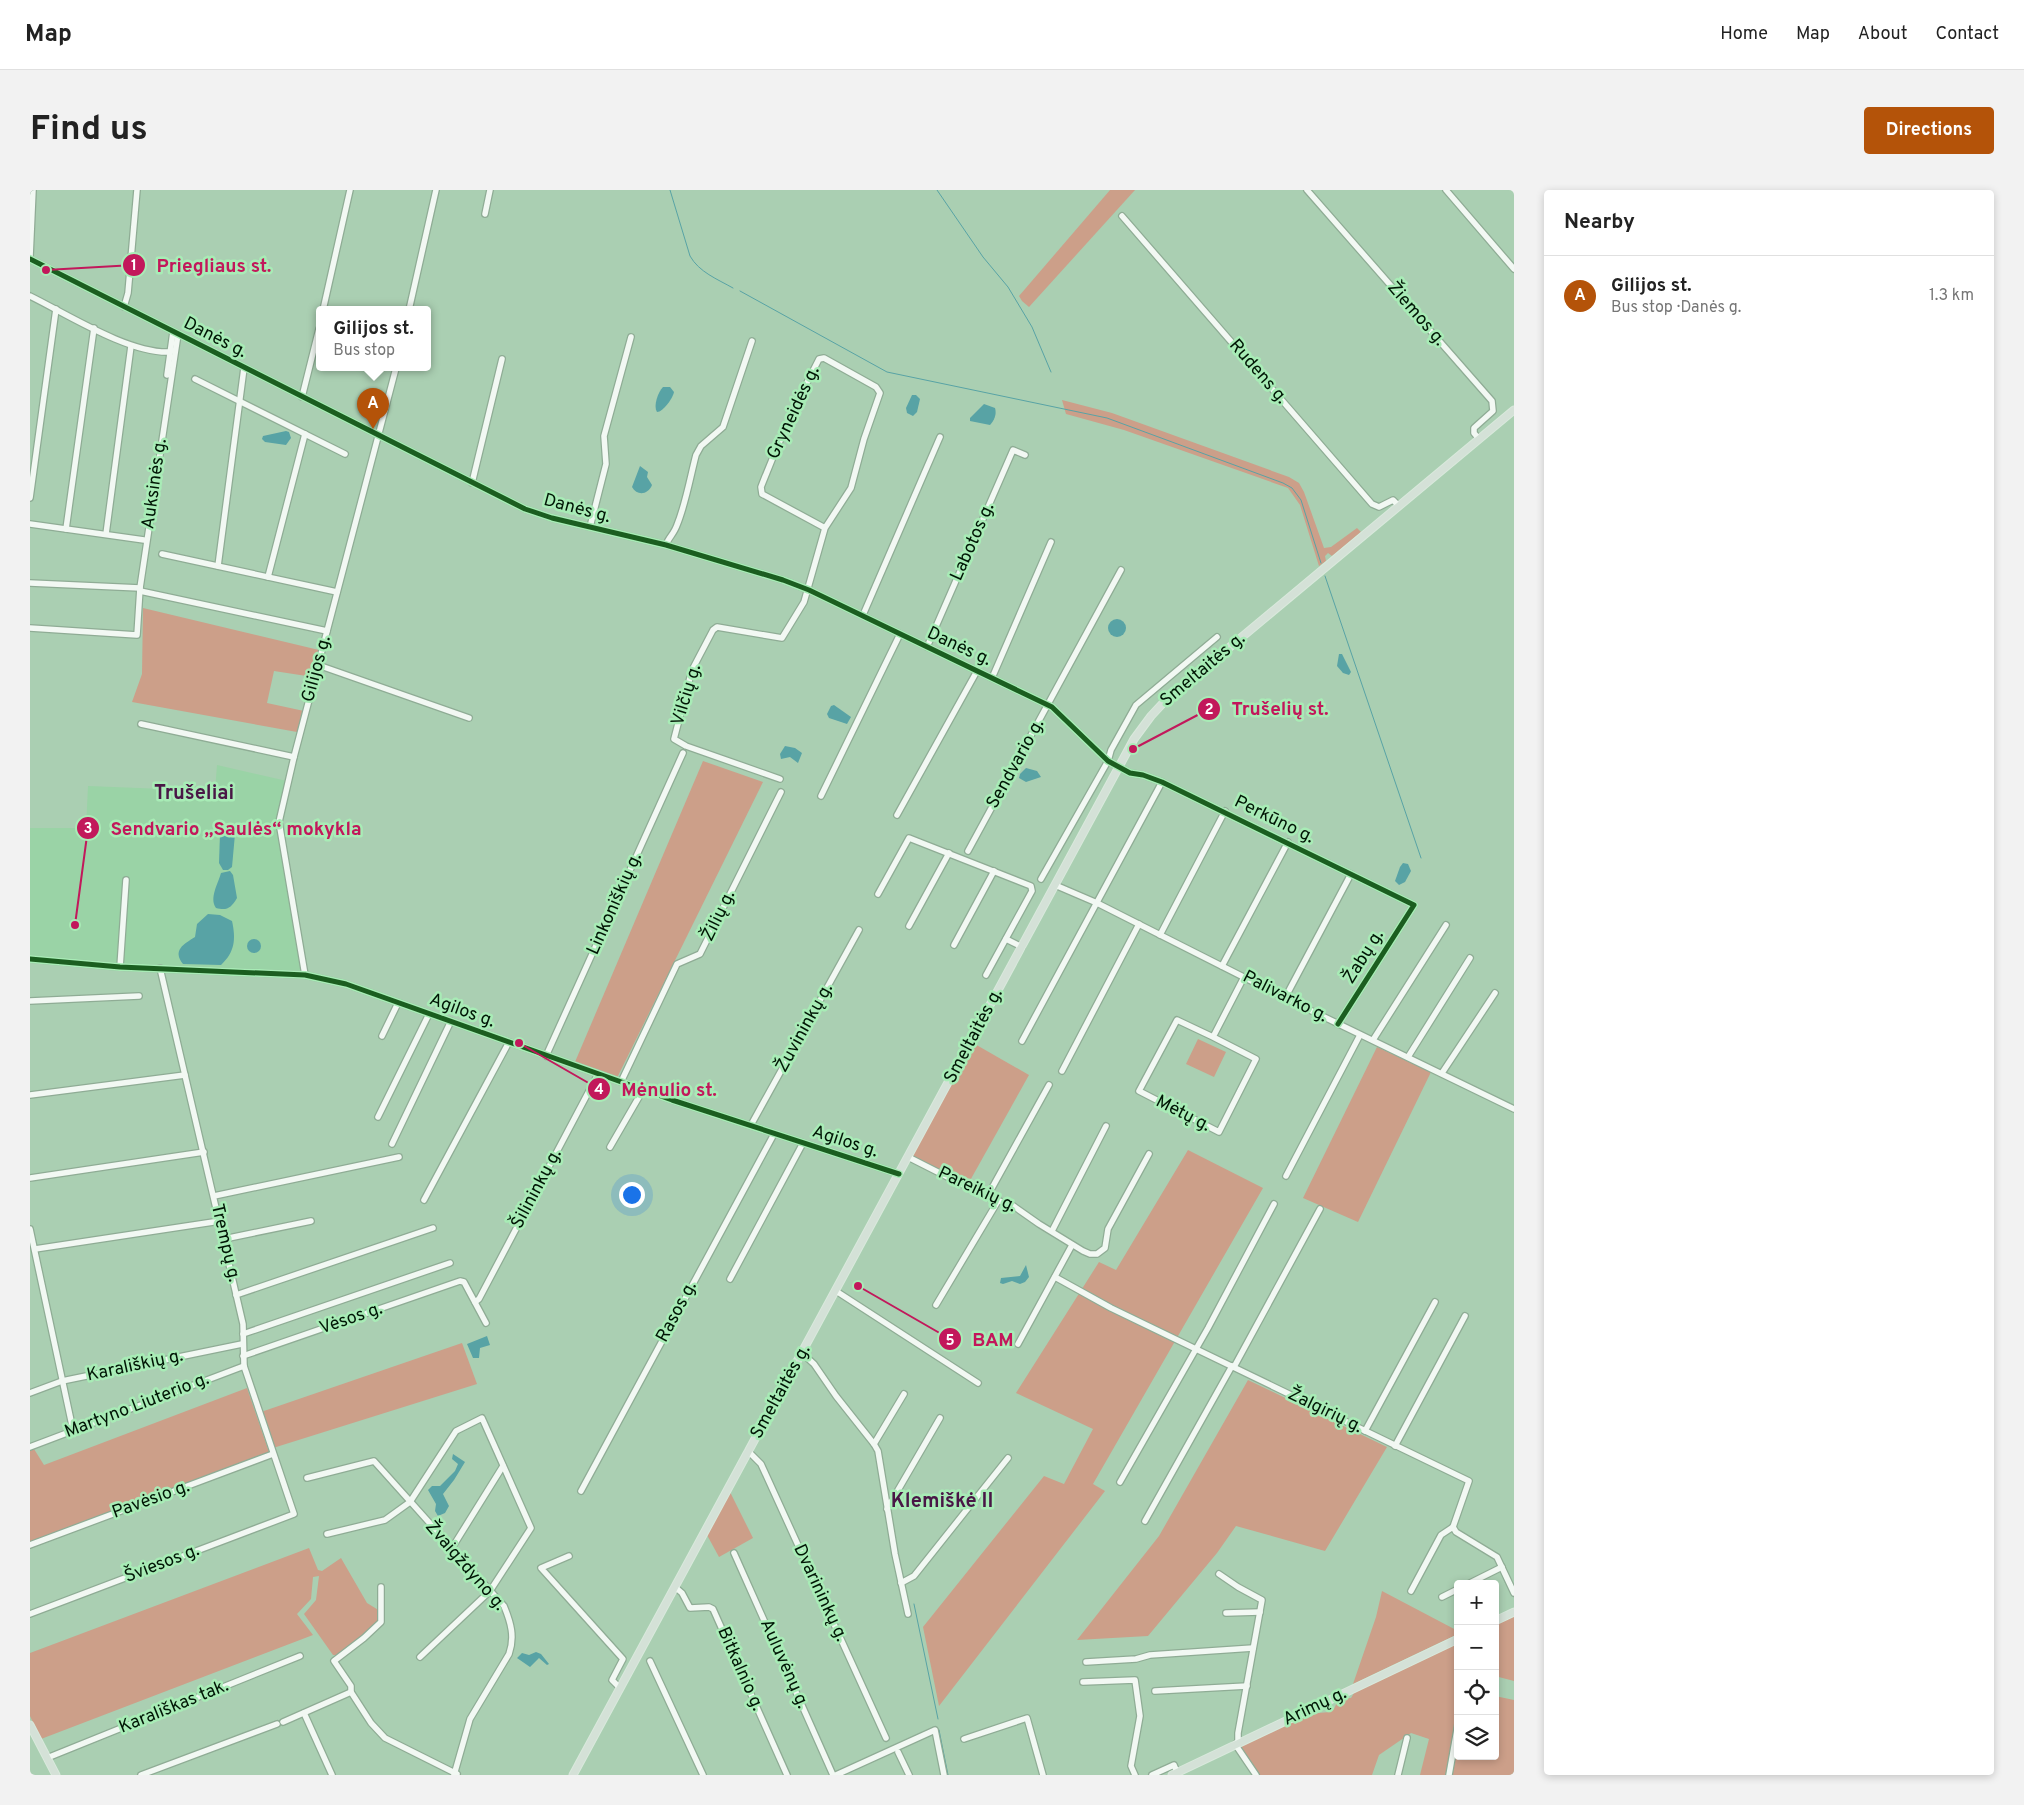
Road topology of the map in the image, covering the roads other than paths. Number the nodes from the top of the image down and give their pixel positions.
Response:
1 (34, 190) edge
2 (137, 190) edge
3 (350, 190) edge
4 (436, 190) edge
5 (490, 190) edge
6 (1307, 190) edge
7 (1446, 190) edge
8 (485, 214) dead end
9 (1122, 216) dead end
10 (31, 260) edge
11 (1514, 269) edge
12 (30, 296) edge
13 (324, 306) edge
14 (410, 306) edge
15 (124, 307) junction
16 (56, 309) junction
17 (94, 328) junction
18 (175, 333) junction
19 (631, 337) dead end
20 (316, 341) edge
21 (752, 341) dead end
22 (131, 346) junction
23 (170, 352) junction
24 (502, 359) dead end
25 (244, 368) junction
26 (395, 371) edge
27 (195, 379) dead end
28 (302, 397) junction
29 (240, 402) junction
30 (1514, 410) edge
31 (305, 434) junction
32 (379, 436) junction
33 (940, 437) dead end
34 (1479, 439) junction
35 (346, 454) dead end
36 (1025, 455) dead end
37 (472, 483) junction
38 (30, 498) edge
39 (1399, 506) junction
40 (30, 524) edge
41 (590, 527) junction
42 (825, 528) junction
43 (66, 529) junction
44 (106, 534) junction
45 (144, 540) junction
46 (1052, 542) dead end
47 (666, 545) junction
48 (162, 554) dead end
49 (142, 559) dead end
50 (218, 566) junction
51 (1121, 570) dead end
52 (268, 577) junction
53 (30, 583) edge
54 (140, 590) junction
55 (809, 590) junction
56 (337, 592) junction
57 (863, 615) junction
58 (30, 628) edge
59 (327, 632) junction
60 (900, 634) junction
61 (1217, 637) dead end
62 (927, 647) junction
63 (318, 665) junction
64 (977, 671) junction
65 (992, 678) junction
66 (1048, 705) junction
67 (469, 718) dead end
68 (141, 724) dead end
69 (683, 752) dead end
70 (294, 757) junction
71 (1108, 761) junction
72 (1119, 768) junction
73 (780, 779) dead end
74 (1162, 782) junction
75 (781, 792) dead end
76 (821, 796) dead end
77 (1225, 811) junction
78 (897, 815) dead end
79 (1288, 842) junction
80 (968, 852) dead end
81 (949, 853) junction
82 (994, 871) junction
83 (1351, 874) junction
84 (1041, 879) dead end
85 (126, 880) dead end
86 (1055, 885) junction
87 (878, 894) dead end
88 (1097, 903) junction
89 (1414, 905) joint
90 (1139, 924) junction
91 (1446, 924) dead end
92 (909, 926) dead end
93 (858, 930) dead end
94 (1160, 935) junction
95 (1006, 938) junction
96 (954, 945) dead end
97 (1022, 947) junction
98 (1470, 958) dead end
99 (30, 959) edge
100 (1222, 966) junction
101 (120, 967) junction
102 (160, 968) junction
103 (305, 975) junction
104 (986, 975) dead end
105 (1244, 977) junction
106 (1494, 993) dead end
107 (139, 996) dead end
108 (1285, 998) junction
109 (30, 1001) edge
110 (398, 1003) junction
111 (429, 1014) junction
112 (451, 1021) junction
113 (1338, 1024) junction
114 (1360, 1034) junction
115 (382, 1036) dead end
116 (1213, 1037) junction
117 (1373, 1040) junction
118 (1022, 1041) dead end
119 (509, 1042) junction
120 (546, 1056) junction
121 (1408, 1057) junction
122 (1062, 1072) dead end
123 (1442, 1073) junction
124 (598, 1074) junction
125 (185, 1075) junction
126 (620, 1082) junction
127 (1049, 1085) dead end
128 (643, 1090) junction
129 (30, 1095) edge
130 (1514, 1109) edge
131 (378, 1117) dead end
132 (751, 1125) junction
133 (1106, 1126) dead end
134 (774, 1134) junction
135 (802, 1143) junction
136 (392, 1144) dead end
137 (610, 1147) dead end
138 (204, 1152) junction
139 (1149, 1154) dead end
140 (908, 1156) junction
141 (399, 1157) dead end
142 (898, 1174) junction
143 (1286, 1176) dead end
144 (30, 1178) edge
145 (214, 1196) junction
146 (987, 1197) junction
147 (424, 1200) dead end
148 (998, 1201) junction
149 (1274, 1204) dead end
150 (1320, 1210) dead end
151 (220, 1221) junction
152 (311, 1221) dead end
153 (433, 1228) dead end
154 (30, 1229) edge
155 (1052, 1231) junction
156 (224, 1239) junction
157 (1072, 1245) junction
158 (35, 1249) junction
159 (450, 1263) dead end
160 (1055, 1277) junction
161 (730, 1279) dead end
162 (836, 1291) junction
163 (236, 1295) junction
164 (475, 1302) junction
165 (1435, 1302) dead end
166 (936, 1305) dead end
167 (1465, 1316) dead end
168 (486, 1323) dead end
169 (243, 1334) junction
170 (242, 1344) junction
171 (1018, 1344) dead end
172 (1196, 1348) junction
173 (802, 1353) junction
174 (243, 1356) junction
175 (244, 1366) junction
176 (1233, 1366) junction
177 (62, 1381) junction
178 (978, 1383) dead end
179 (30, 1394) edge
180 (904, 1394) dead end
181 (940, 1418) dead end
182 (73, 1430) junction
183 (1365, 1431) junction
184 (874, 1444) junction
185 (1395, 1446) junction
186 (30, 1447) edge
187 (748, 1452) junction
188 (273, 1454) junction
189 (1008, 1458) dead end
190 (503, 1466) junction
191 (307, 1478) dead end
192 (1120, 1482) dead end
193 (581, 1491) dead end
194 (410, 1502) junction
195 (887, 1510) junction
196 (294, 1514) joint
197 (1145, 1520) dead end
198 (1452, 1527) junction
199 (327, 1534) dead end
200 (30, 1545) edge
201 (452, 1548) junction
202 (734, 1553) dead end
203 (569, 1556) dead end
204 (1502, 1566) junction
205 (1219, 1574) dead end
206 (1476, 1580) edge
207 (902, 1583) junction
208 (381, 1587) dead end
209 (675, 1587) junction
210 (490, 1591) junction
211 (1411, 1591) dead end
212 (1454, 1591) edge
213 (1514, 1593) edge
214 (1442, 1597) dead end
215 (1260, 1612) junction
216 (1514, 1612) edge
217 (1226, 1613) dead end
218 (30, 1614) edge
219 (908, 1614) dead end
220 (1499, 1619) edge
221 (1454, 1641) edge
222 (1253, 1648) junction
223 (300, 1656) dead end
224 (420, 1657) dead end
225 (650, 1661) dead end
226 (1086, 1662) dead end
227 (1083, 1682) dead end
228 (1247, 1686) junction
229 (620, 1688) junction
230 (1155, 1691) dead end
231 (351, 1692) junction
232 (304, 1713) junction
233 (31, 1727) edge
234 (886, 1738) dead end
235 (1407, 1738) dead end
236 (964, 1739) dead end
237 (1237, 1743) junction
238 (1454, 1747) edge
239 (898, 1752) dead end
240 (47, 1758) junction
241 (848, 1772) edge
242 (456, 1774) edge
243 (1174, 1774) edge
244 (56, 1775) edge
245 (141, 1775) edge
246 (332, 1775) edge
247 (573, 1775) edge
248 (703, 1775) edge
249 (787, 1775) edge
250 (834, 1775) edge
251 (909, 1775) edge
252 (944, 1775) edge
253 (1043, 1775) edge
254 (1135, 1775) edge
255 (1152, 1775) edge
256 (1256, 1775) edge
257 (1398, 1775) edge
258 (1449, 1775) edge

1 - 10 street
2 - 15 street
3 - 13 street
4 - 14 street
5 - 8 street
6 - 34 street, Žiemos g.
7 - 11 street
9 - 39 street, Rudens g.
10 - 15 street, Danės g.
12 - 16 street
15 - 18 street, Danės g.
16 - 17 street
16 - 38 street
17 - 22 street
17 - 43 street
18 - 23 street
18 - 25 street, Danės g.
18 - 54 street, Auksinės g.
19 - 41 street
20 - 28 street
21 - 47 street
22 - 23 street
22 - 44 street
23 - 45 street
24 - 37 street
25 - 28 street, Danės g.
25 - 29 street
26 - 32 street, Gilijos g.
27 - 29 street
28 - 32 street, Danės g.
29 - 31 street
29 - 50 street
30 - 34 main road, Smeltaitės g.
31 - 35 street
31 - 52 street
32 - 37 street, Danės g.
32 - 56 street, Gilijos g.
33 - 57 street
34 - 39 main road, Smeltaitės g.
36 - 62 street, Labotos g.
37 - 41 street, Danės g.
39 - 72 main road, Smeltaitės g.
40 - 43 street
41 - 47 street, Danės g.
42 - 42 street, Gryneidės g.
42 - 55 street, Gryneidės g.
43 - 44 street
44 - 45 street
45 - 49 street
46 - 65 street
47 - 55 street, Danės g.
48 - 50 street
50 - 52 street
51 - 66 street, Sendvario g.
52 - 56 street
53 - 54 street
54 - 58 street, Auksinės g.
54 - 59 street
55 - 57 street, Danės g.
55 - 73 street, Vilčių g.
56 - 59 street, Gilijos g.
57 - 60 street, Danės g.
59 - 63 street, Gilijos g.
60 - 62 street, Danės g.
60 - 76 street
61 - 71 street
62 - 64 street, Danės g.
63 - 67 street
63 - 70 street, Gilijos g.
64 - 65 street, Danės g.
64 - 78 street
65 - 66 street, Danės g.
66 - 71 street, Danės g.
66 - 80 street, Sendvario g.
68 - 70 street
69 - 120 street, Linkoniškių g.
70 - 103 street, Gilijos g.
71 - 72 street, Danės g.
71 - 84 street
72 - 74 street, Perkūno g.
72 - 86 main road, Smeltaitės g.
74 - 77 street, Perkūno g.
74 - 88 street
75 - 126 street, Žilių g.
77 - 79 street, Perkūno g.
77 - 94 street
79 - 83 street, Perkūno g.
79 - 100 street
81 - 82 street
81 - 87 street
81 - 92 street
82 - 95 street
82 - 96 street
83 - 89 street, Perkūno g.
83 - 108 street
85 - 101 street
86 - 88 street, Palivarko g.
86 - 97 main road, Smeltaitės g.
88 - 90 street, Palivarko g.
88 - 118 street
89 - 113 street, Žabų g.
90 - 94 street, Palivarko g.
90 - 122 street
91 - 117 street
93 - 132 street, Žuvininkų g.
94 - 100 street, Palivarko g.
95 - 97 street
95 - 104 street
97 - 140 main road, Smeltaitės g.
98 - 121 street
99 - 101 street, Agilos g.
100 - 105 street, Palivarko g.
101 - 102 street, Agilos g.
102 - 103 street, Agilos g.
102 - 125 street, Trempų g.
103 - 110 street, Agilos g.
105 - 108 street, Palivarko g.
105 - 116 street
106 - 123 street
107 - 109 street
108 - 113 street, Palivarko g.
110 - 111 street, Agilos g.
110 - 115 street
111 - 112 street, Agilos g.
111 - 131 street
112 - 119 street, Agilos g.
112 - 136 street
113 - 114 street, Palivarko g.
114 - 117 street, Palivarko g.
114 - 143 street
116 - 116 street, Mėtų g.
117 - 121 street, Palivarko g.
119 - 120 street, Agilos g.
119 - 147 street
120 - 124 street, Agilos g.
121 - 123 street, Palivarko g.
123 - 130 street, Palivarko g.
124 - 126 street, Agilos g.
124 - 164 street, Šilininkų g.
125 - 129 street
125 - 138 street, Trempų g.
126 - 128 street, Agilos g.
127 - 146 street
128 - 132 street, Agilos g.
128 - 137 street
132 - 134 street, Agilos g.
133 - 155 street
134 - 135 street, Agilos g.
134 - 193 street, Rasos g.
135 - 142 street, Agilos g.
135 - 161 street
138 - 144 street
138 - 145 street, Trempų g.
139 - 157 street, Pareikių g.
140 - 142 main road, Smeltaitės g.
140 - 146 street, Pareikių g.
141 - 145 street
142 - 162 main road, Smeltaitės g.
145 - 151 street, Trempų g.
146 - 148 street, Pareikių g.
148 - 155 street, Pareikių g.
148 - 166 street
149 - 172 street
150 - 176 street
151 - 156 street, Trempų g.
151 - 158 street
152 - 156 street
153 - 163 street
154 - 158 street
155 - 157 street, Pareikių g.
156 - 163 street, Trempų g.
157 - 160 street
158 - 177 street
159 - 169 street
160 - 171 street
160 - 172 street, Žalgirių g.
162 - 173 main road, Smeltaitės g.
162 - 178 street
163 - 169 street, Trempų g.
164 - 168 street
164 - 174 street, Vėsos g.
165 - 183 street
167 - 185 street
169 - 170 street, Trempų g.
170 - 174 street, Trempų g.
170 - 177 street, Karališkių g.
172 - 176 street, Žalgirių g.
172 - 192 street
173 - 184 street
173 - 187 main road, Smeltaitės g.
174 - 175 street, Trempų g.
175 - 182 street, Martyno Liuterio g.
175 - 188 street, Trempų g.
176 - 183 street, Žalgirių g.
176 - 197 street
177 - 179 street, Karališkių g.
177 - 182 street
180 - 184 street
181 - 195 street
182 - 186 street, Martyno Liuterio g.
183 - 185 street, Žalgirių g.
184 - 195 street
185 - 198 street, Žalgirių g.
187 - 209 main road, Smeltaitės g.
187 - 234 street, Dvarininkų g.
188 - 196 street, Trempų g.
188 - 200 street, Pavėsio g.
189 - 207 street
190 - 194 street
190 - 201 street
190 - 210 street
191 - 194 street, Žvaigždyno g.
194 - 199 street
194 - 201 street, Žvaigždyno g.
195 - 207 street
196 - 218 street, Šviesos g.
198 - 204 street
198 - 211 street
201 - 210 street, Žvaigždyno g.
202 - 250 street, Auluvėnų g.
203 - 229 street
204 - 206 street
204 - 213 street
205 - 215 street
207 - 219 street
208 - 231 street
209 - 229 main road, Smeltaitės g.
209 - 249 street, Bitkalnio g.
210 - 224 street
210 - 242 street, Žvaigždyno g.
212 - 214 street
215 - 217 street
215 - 222 street
216 - 220 main road
221 - 237 main road, Arimų g.
222 - 226 street
222 - 228 street
223 - 240 street, Karališkas tak.
225 - 248 street
227 - 254 street
228 - 230 street
228 - 237 street
229 - 247 main road, Smeltaitės g.
231 - 232 street
231 - 242 street
232 - 245 street
232 - 246 street
233 - 240 main road
235 - 257 street
236 - 253 street
237 - 243 main road, Arimų g.
237 - 256 street
238 - 258 street
239 - 251 street
240 - 244 main road
241 - 250 street
241 - 252 street
243 - 255 street

